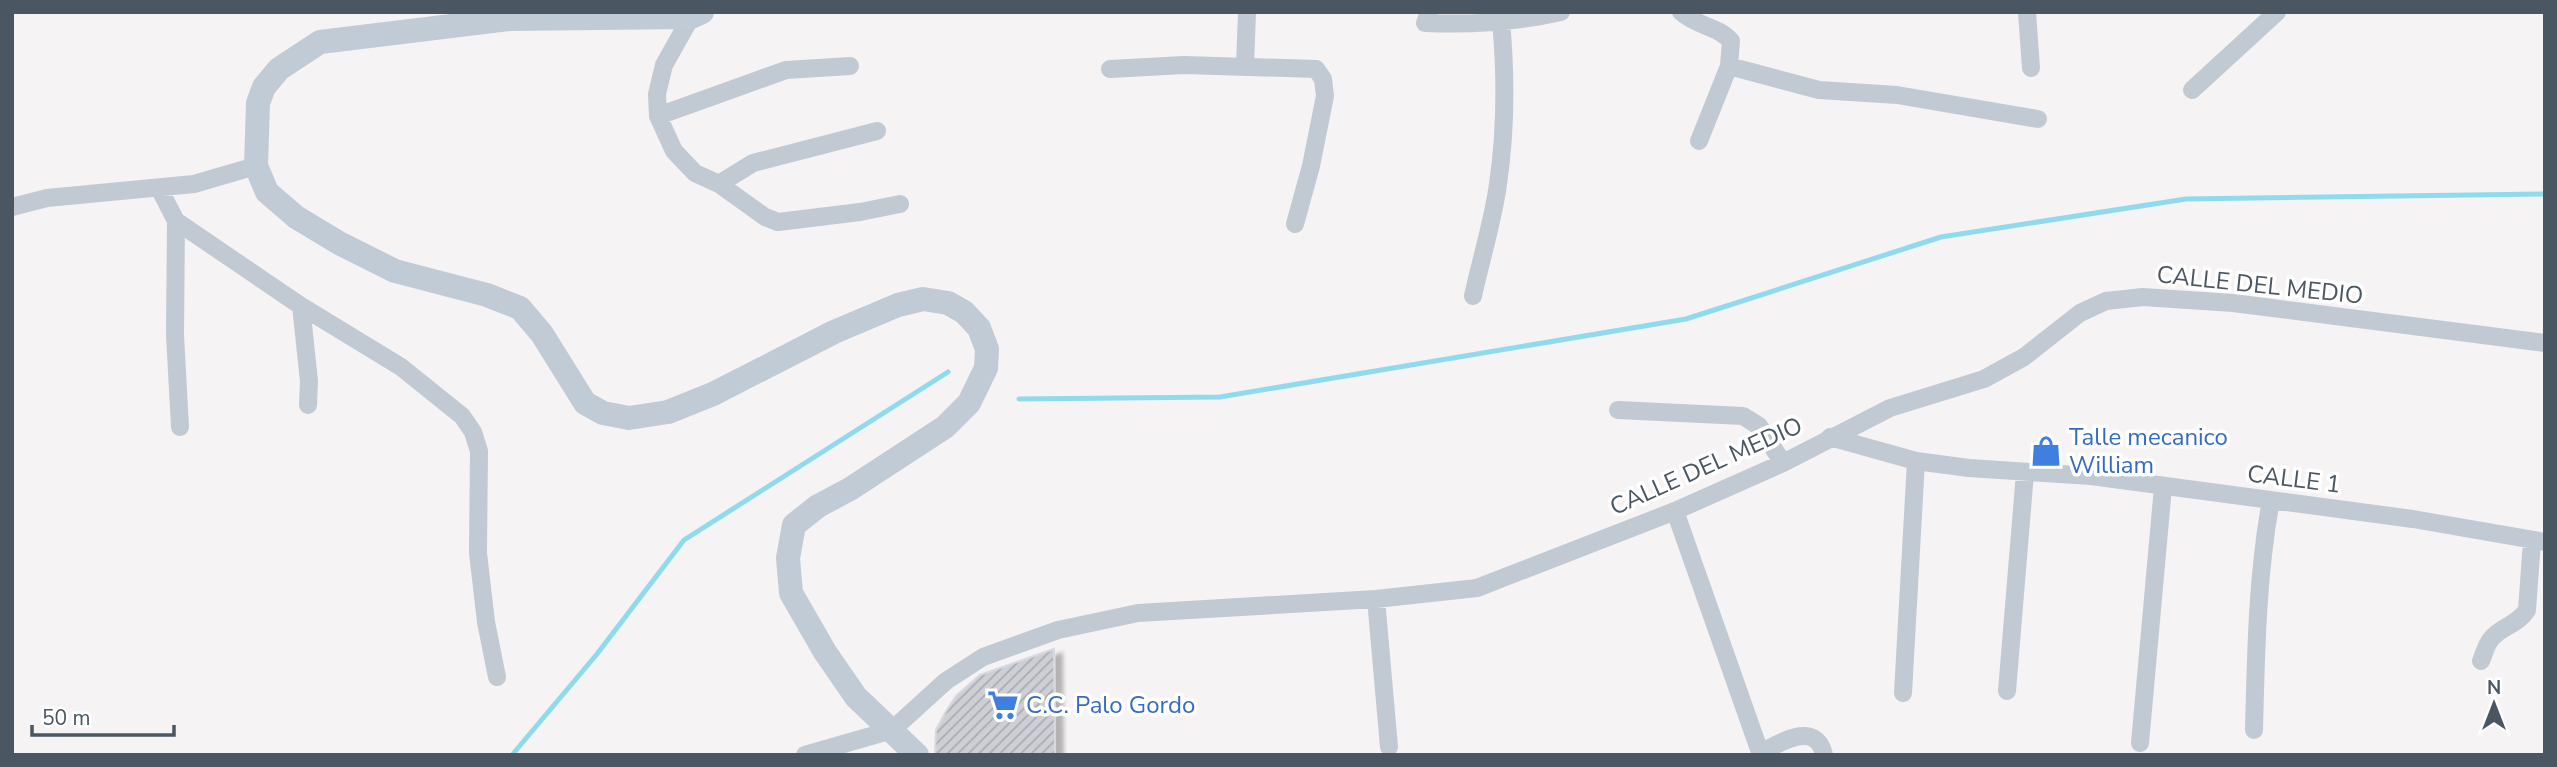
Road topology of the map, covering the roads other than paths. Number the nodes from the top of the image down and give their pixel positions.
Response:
1 (1247, 12) edge
2 (1429, 12) edge
3 (1561, 12) edge
4 (1681, 12) edge
5 (2028, 12) edge
6 (2277, 12) edge
7 (696, 15) edge
8 (1501, 21) junction
9 (850, 66) dead end
10 (1245, 66) junction
11 (1729, 66) junction
12 (2031, 68) dead end
13 (1110, 69) dead end
14 (2192, 90) dead end
15 (658, 116) junction
16 (2038, 118) dead end
17 (877, 131) dead end
18 (1699, 141) dead end
19 (256, 166) junction
20 (719, 184) junction
21 (159, 188) junction
22 (900, 204) dead end
23 (12, 207) edge
24 (176, 220) junction
25 (1295, 224) dead end
26 (1473, 296) dead end
27 (300, 306) junction
28 (2545, 343) edge
29 (308, 405) dead end
30 (1618, 410) dead end
31 (180, 427) dead end
32 (1830, 437) junction
33 (1916, 461) junction
34 (1783, 463) junction
35 (2025, 473) junction
36 (2162, 486) junction
37 (2271, 500) junction
38 (1675, 511) junction
39 (2538, 542) edge
40 (1376, 599) junction
41 (2481, 661) dead end
42 (497, 677) dead end
43 (2007, 691) dead end
44 (1903, 693) dead end
45 (892, 730) junction
46 (2254, 730) dead end
47 (2140, 743) dead end
48 (1389, 747) dead end
49 (1761, 754) edge
50 (805, 755) edge
51 (917, 755) edge
52 (1824, 755) edge

1 - 10 street
2 - 8 street
3 - 8 street
4 - 11 street
5 - 12 street
6 - 14 street
7 - 15 street
7 - 19 main road
8 - 26 street
9 - 15 street
10 - 13 street
10 - 25 street
11 - 16 street
11 - 18 street
15 - 20 street
17 - 20 street
19 - 21 street
19 - 45 main road
20 - 22 street
21 - 23 street
21 - 24 street
24 - 27 street
24 - 31 street
27 - 29 street
27 - 42 street
28 - 32 street, CALLE DEL MEDIO
30 - 34 street
32 - 33 street, CALLE 1
32 - 34 street, CALLE DEL MEDIO
33 - 35 street, CALLE 1
33 - 44 street
34 - 38 street, CALLE DEL MEDIO
35 - 36 street, CALLE 1
35 - 43 street
36 - 37 street, CALLE 1
36 - 47 street
37 - 39 street, CALLE 1
37 - 46 street
38 - 40 street, CALLE DEL MEDIO
38 - 49 street
39 - 41 street
40 - 45 street, CALLE DEL MEDIO
40 - 48 street
45 - 50 street
45 - 51 main road
49 - 52 street

